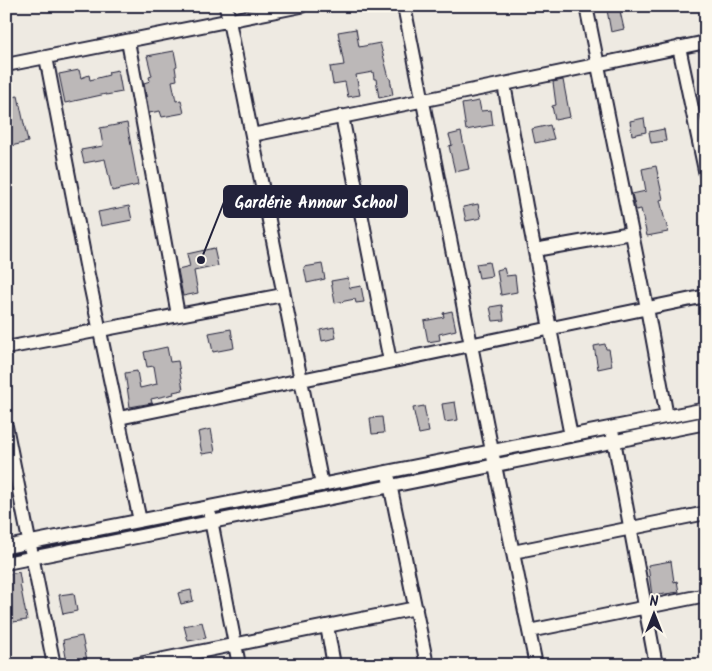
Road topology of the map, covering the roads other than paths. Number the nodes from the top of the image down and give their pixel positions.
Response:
1 (226, 6) edge
2 (301, 6) edge
3 (404, 6) edge
4 (586, 6) edge
5 (229, 21) junction
6 (128, 41) junction
7 (706, 42) edge
8 (679, 48) junction
9 (46, 57) junction
10 (598, 64) junction
11 (6, 65) edge
12 (504, 84) junction
13 (422, 100) junction
14 (342, 116) junction
15 (252, 135) junction
16 (706, 175) edge
17 (631, 233) junction
18 (535, 250) junction
19 (283, 295) junction
20 (706, 296) edge
21 (647, 308) junction
22 (178, 315) junction
23 (551, 328) junction
24 (100, 330) junction
25 (471, 345) junction
26 (6, 348) edge
27 (390, 362) junction
28 (301, 380) junction
29 (706, 409) edge
30 (667, 417) junction
31 (119, 418) junction
32 (706, 424) edge
33 (612, 428) junction
34 (7, 432) edge
35 (571, 436) junction
36 (615, 442) junction
37 (492, 452) junction
38 (495, 465) junction
39 (388, 472) junction
40 (322, 485) junction
41 (391, 486) junction
42 (209, 507) junction
43 (706, 513) edge
44 (140, 521) junction
45 (212, 522) junction
46 (630, 528) junction
47 (30, 542) junction
48 (6, 547) edge
49 (513, 552) junction
50 (33, 558) junction
51 (6, 563) edge
52 (706, 596) edge
53 (416, 608) junction
54 (645, 608) junction
55 (327, 626) junction
56 (529, 631) junction
57 (235, 644) junction
58 (54, 665) edge
59 (134, 665) edge
60 (239, 665) edge
61 (334, 665) edge
62 (427, 665) edge
63 (536, 665) edge
64 (656, 665) edge

1 - 5 street
2 - 5 street
3 - 13 street
4 - 10 street
5 - 6 street
5 - 15 street
6 - 9 street
6 - 22 street
7 - 8 street
8 - 10 street
8 - 16 street
9 - 11 street
9 - 24 street
10 - 12 street
10 - 17 street
12 - 13 street
12 - 18 street
13 - 14 street
13 - 25 street
14 - 15 street
14 - 27 street
15 - 19 street
17 - 18 street
17 - 21 street
18 - 23 street
19 - 22 street
19 - 28 street
20 - 21 street
21 - 23 street
21 - 30 street
22 - 24 street
23 - 25 street
23 - 35 street
24 - 26 street
24 - 31 street
25 - 27 street
25 - 37 street
27 - 28 street
28 - 31 street
28 - 40 street
29 - 30 street
30 - 33 street
31 - 44 street
32 - 36 street
33 - 35 street
33 - 36 street
34 - 47 street
35 - 37 street
36 - 38 street
36 - 46 street
37 - 38 street
37 - 39 street
38 - 41 street
38 - 49 street
39 - 40 street
39 - 41 street
40 - 42 street
41 - 45 street
41 - 53 street
42 - 44 street
42 - 45 street
43 - 46 street
44 - 47 street
45 - 50 street
45 - 57 street
46 - 49 street
46 - 54 street
47 - 48 street
47 - 50 street
49 - 56 street
50 - 51 street
50 - 58 street
52 - 54 street
53 - 55 street
53 - 62 street
54 - 56 street
54 - 64 street
55 - 57 street
55 - 61 street
56 - 63 street
57 - 59 street
57 - 60 street

